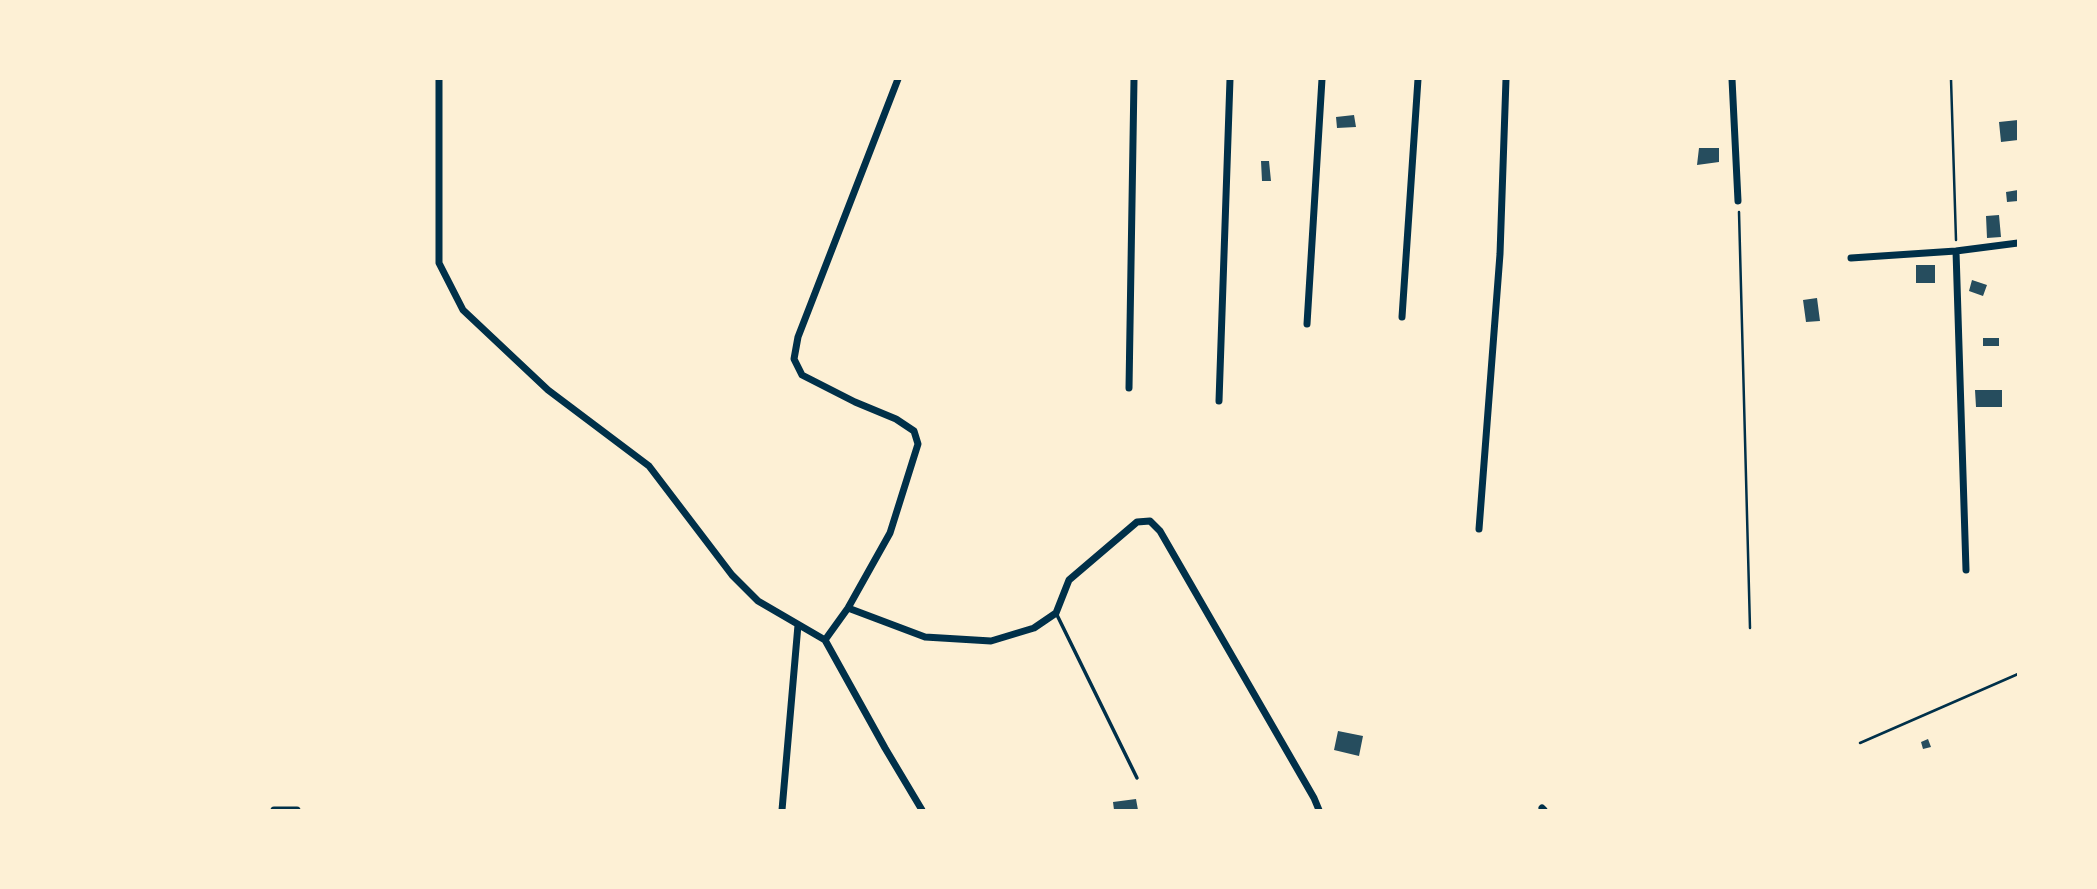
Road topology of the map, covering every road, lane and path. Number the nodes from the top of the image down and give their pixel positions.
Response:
1 (439, 79) edge
2 (898, 79) edge
3 (1135, 79) edge
4 (1230, 79) edge
5 (1322, 79) edge
6 (1418, 79) edge
7 (1506, 79) edge
8 (1732, 79) edge
9 (1951, 79) edge
10 (1738, 201) joint
11 (2018, 243) edge
12 (1956, 251) junction
13 (1851, 258) dead end
14 (1402, 317) dead end
15 (1307, 324) dead end
16 (1129, 388) dead end
17 (1219, 401) dead end
18 (1479, 529) dead end
19 (1966, 570) dead end
20 (848, 608) junction
21 (1056, 613) junction
22 (798, 625) junction
23 (1750, 628) dead end
24 (825, 640) junction
25 (2018, 674) edge
26 (1860, 743) dead end
27 (1137, 778) dead end
28 (274, 810) edge
29 (297, 810) edge
30 (782, 810) edge
31 (922, 810) edge
32 (1318, 810) edge

1 - 22 street
2 - 20 street
3 - 16 street
4 - 17 street
5 - 15 street
6 - 14 street
7 - 18 street
8 - 10 street
9 - 12 path
10 - 23 path
11 - 12 street
12 - 13 street
12 - 19 street
20 - 21 street
20 - 24 street
21 - 27 lane
21 - 32 street
22 - 24 street
22 - 30 street
24 - 31 street
25 - 26 path
28 - 29 street

